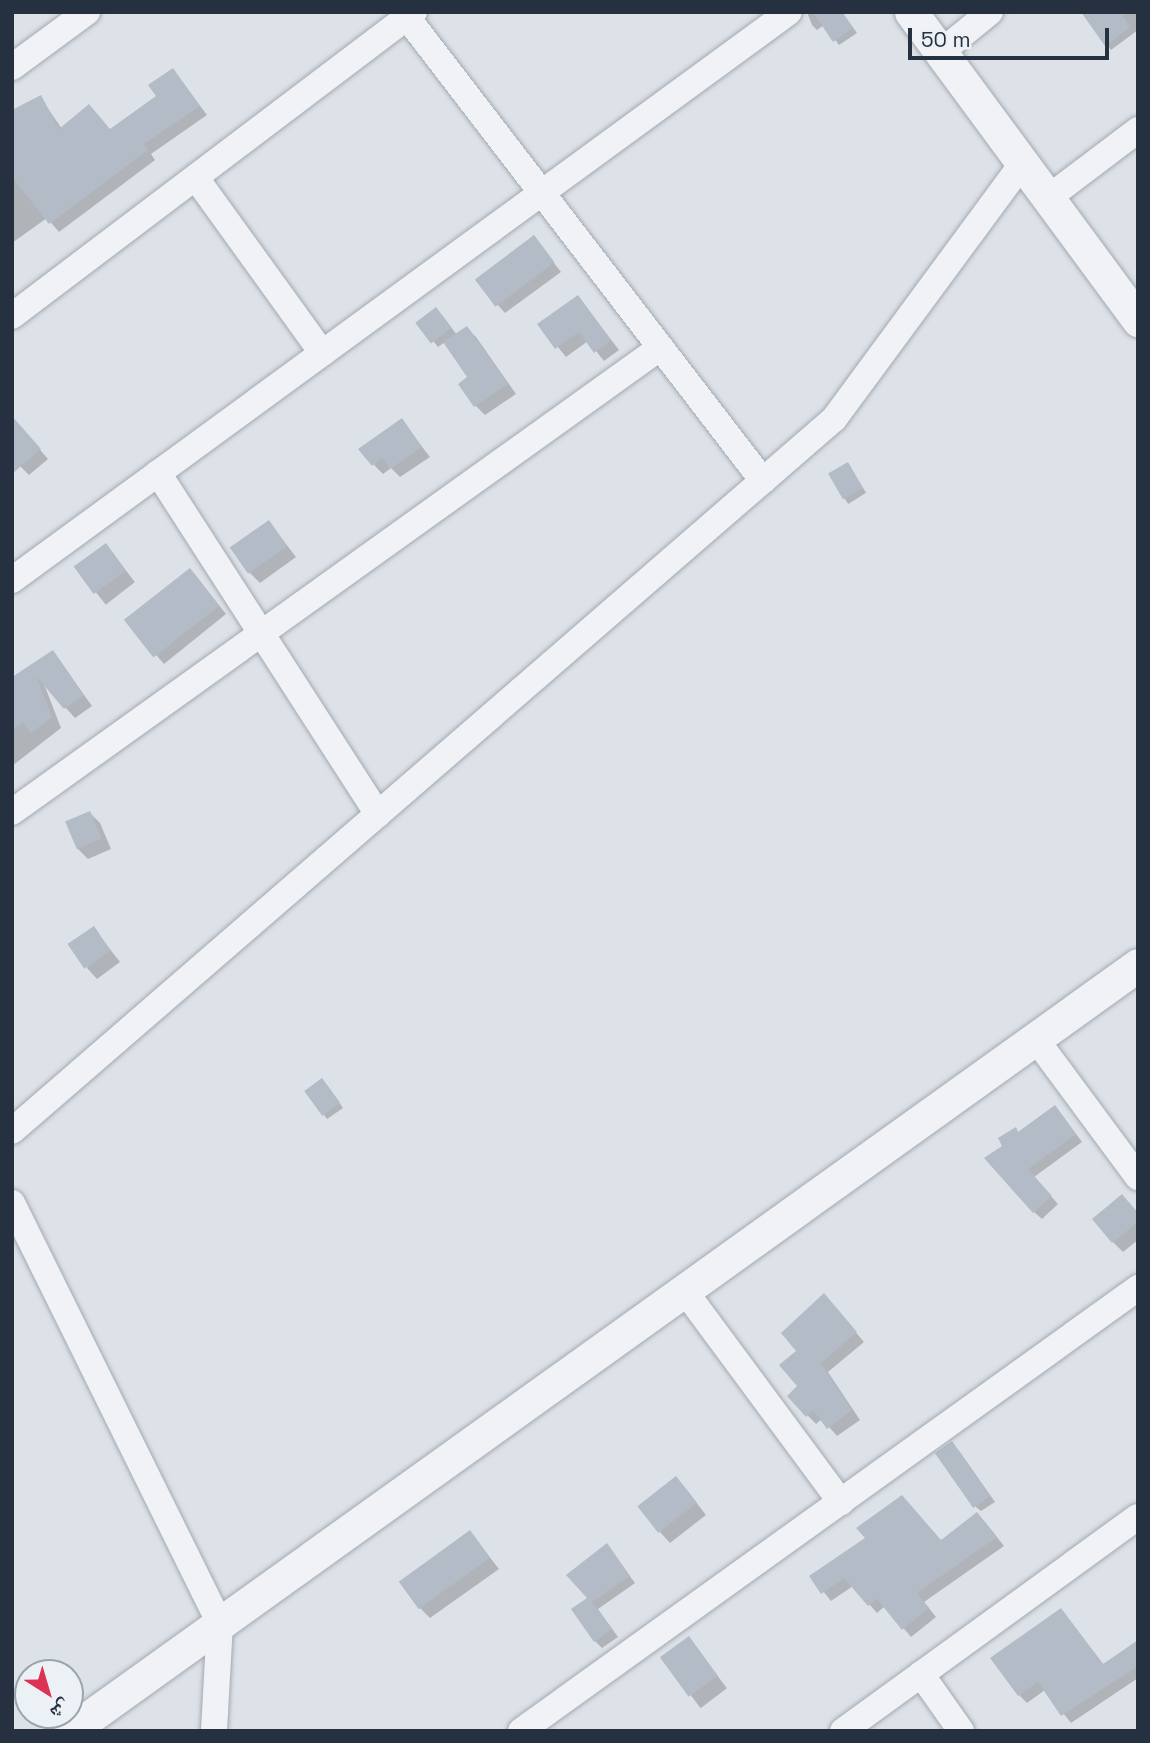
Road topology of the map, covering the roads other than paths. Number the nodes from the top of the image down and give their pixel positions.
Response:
1 (87, 12) edge
2 (789, 12) edge
3 (911, 12) edge
4 (990, 12) edge
5 (408, 14) edge
6 (941, 52) junction
7 (12, 67) edge
8 (1138, 130) edge
9 (1023, 163) junction
10 (196, 178) junction
11 (542, 193) junction
12 (1048, 198) junction
13 (12, 316) edge
14 (1138, 320) edge
15 (661, 348) junction
16 (322, 353) junction
17 (158, 473) junction
18 (763, 481) junction
19 (12, 580) edge
20 (262, 633) junction
21 (12, 812) edge
22 (378, 814) junction
23 (1138, 965) edge
24 (1035, 1038) junction
25 (12, 1131) edge
26 (1138, 1177) edge
27 (12, 1203) edge
28 (1138, 1288) edge
29 (684, 1290) junction
30 (841, 1502) junction
31 (1138, 1517) edge
32 (220, 1623) junction
33 (921, 1674) junction
34 (70, 1731) edge
35 (214, 1731) edge
36 (521, 1731) edge
37 (843, 1731) edge
38 (961, 1731) edge

1 - 7 street
2 - 11 street
3 - 6 street
4 - 6 street
5 - 10 street
5 - 11 street
6 - 9 street
8 - 12 street
9 - 12 street
9 - 18 street
10 - 13 street
10 - 16 street
11 - 15 street
11 - 16 street
12 - 14 street
15 - 18 street
15 - 20 street
16 - 17 street
17 - 19 street
17 - 20 street
18 - 22 street
20 - 21 street
20 - 22 street
22 - 25 street
23 - 24 street
24 - 26 street
24 - 29 street
27 - 32 street
28 - 30 street
29 - 30 street
29 - 32 street
30 - 36 street
31 - 33 street
32 - 34 street
32 - 35 street
33 - 37 street
33 - 38 street

